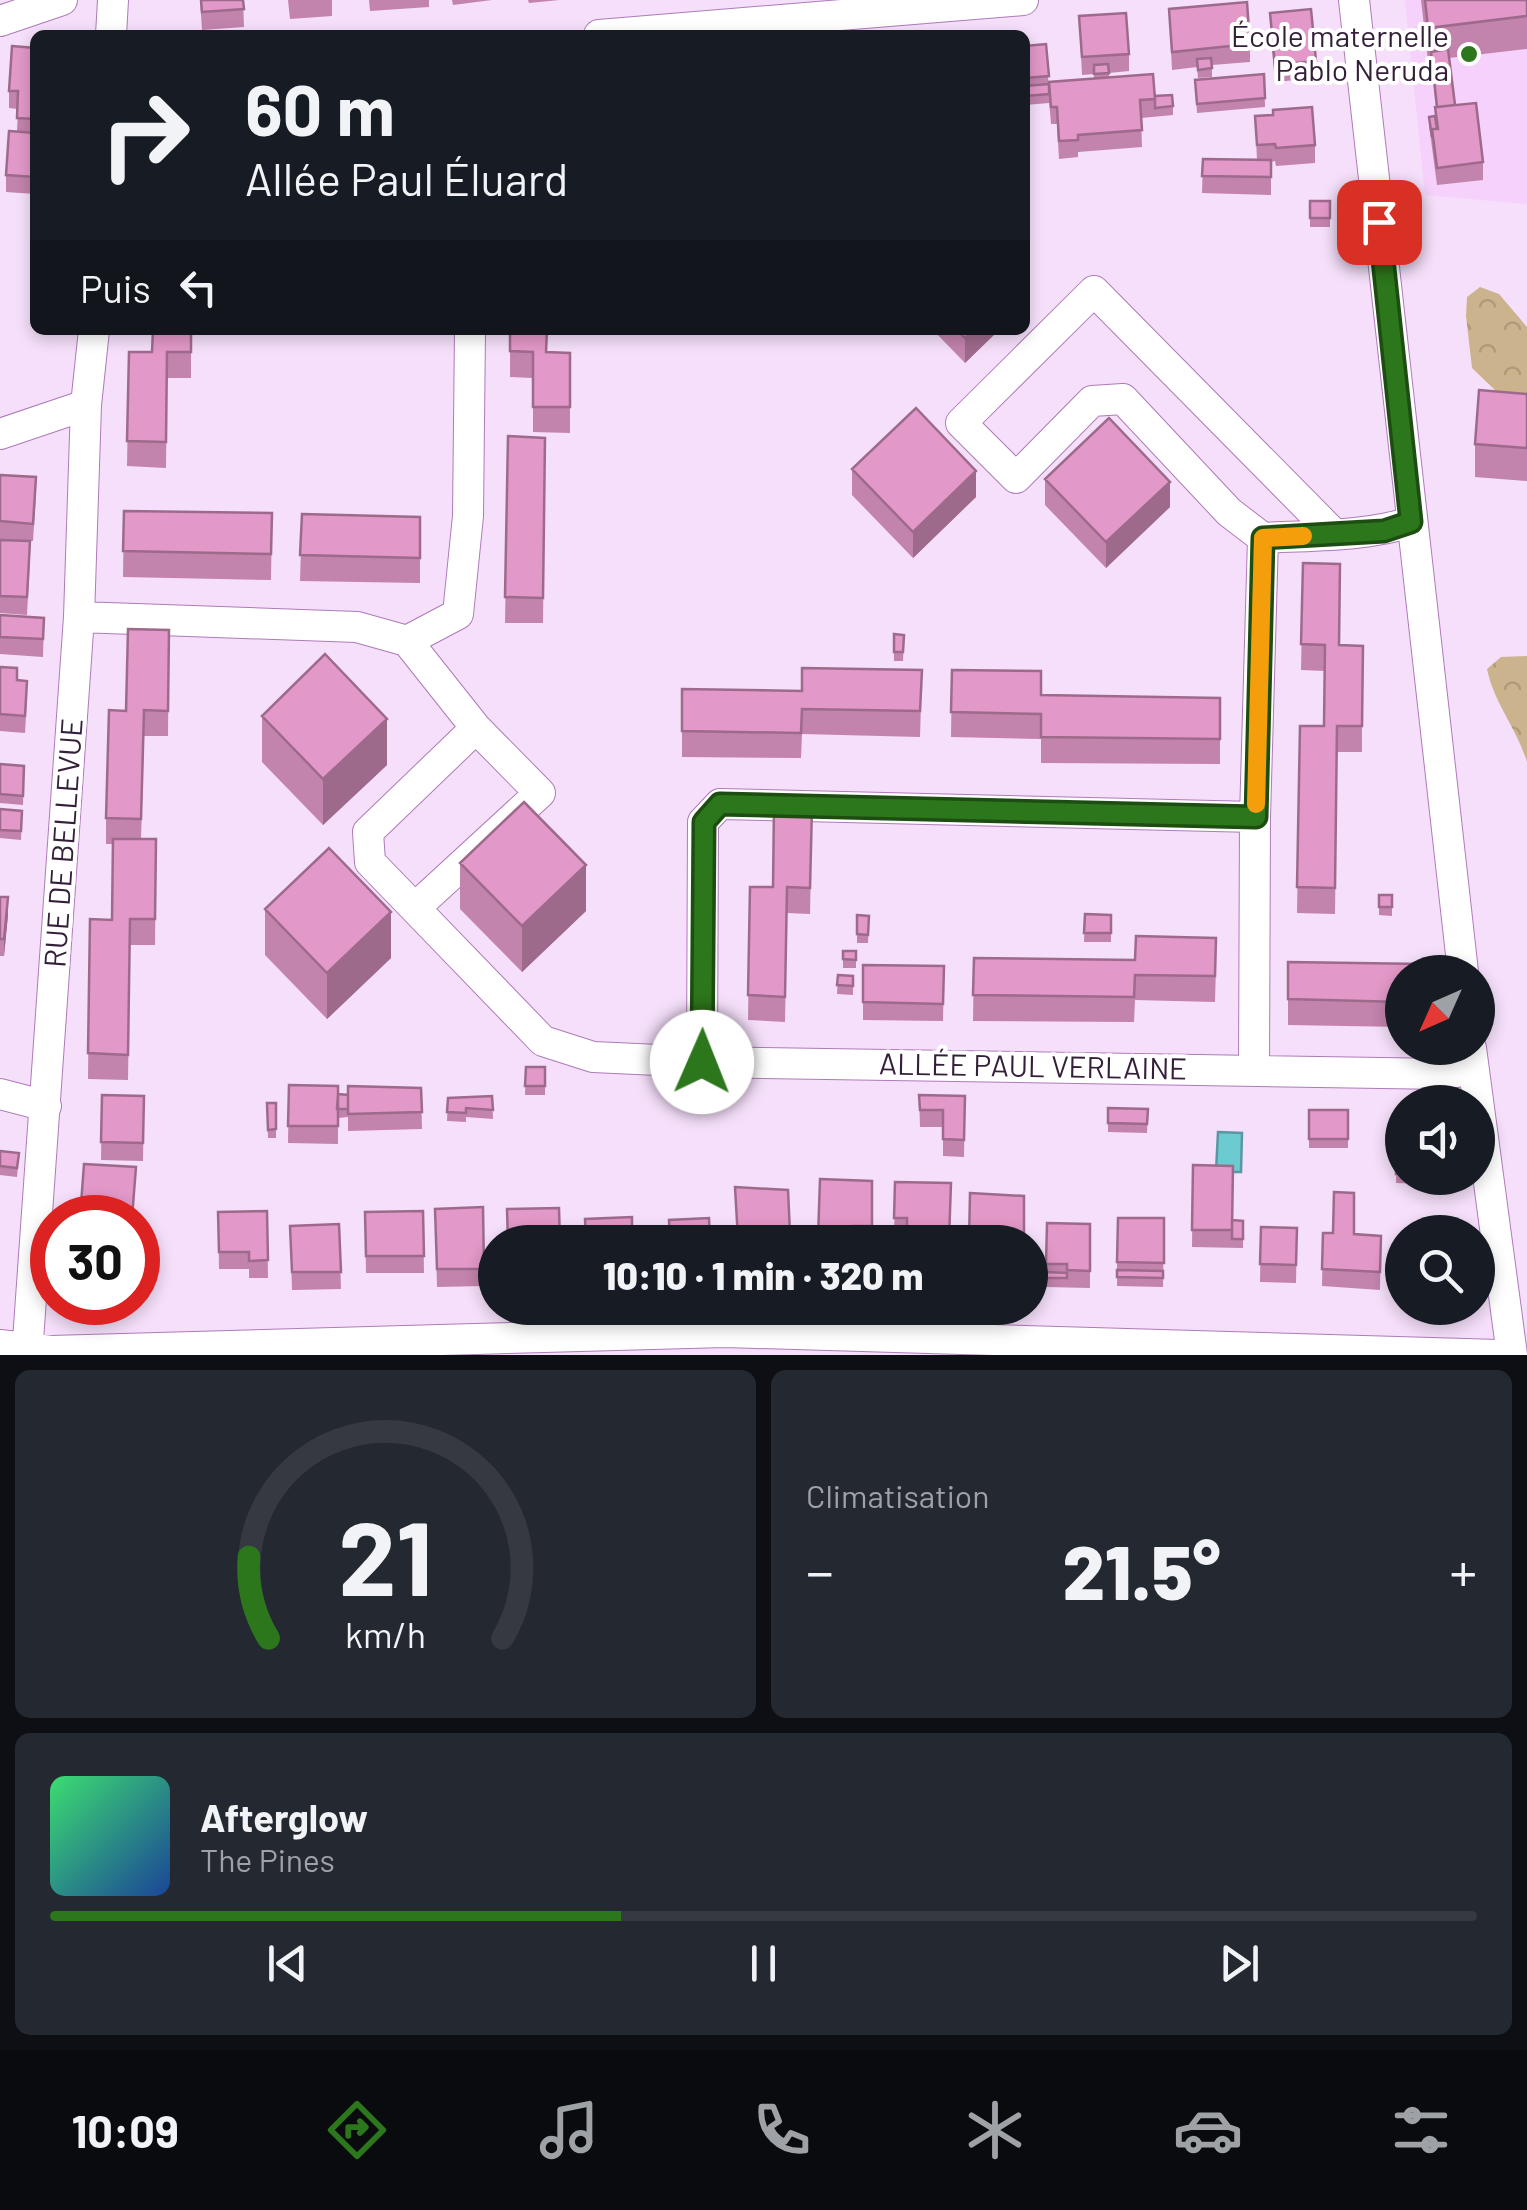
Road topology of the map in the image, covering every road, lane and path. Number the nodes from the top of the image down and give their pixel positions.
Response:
1 (62, 0) edge
2 (113, 0) edge
3 (1023, 0) edge
4 (1354, 0) edge
5 (0, 20) edge
6 (111, 30) edge
7 (660, 30) edge
8 (93, 335) edge
9 (470, 335) edge
10 (86, 406) junction
11 (0, 434) edge
12 (1411, 522) junction
13 (1334, 534) junction
14 (1263, 538) junction
15 (79, 617) junction
16 (407, 642) junction
17 (476, 728) junction
18 (1256, 817) junction
19 (416, 907) junction
20 (1461, 955) edge
21 (702, 1062) junction
22 (1460, 1065) edge
23 (1473, 1065) edge
24 (1254, 1070) junction
25 (0, 1094) edge
26 (46, 1106) junction
27 (18, 1349) edge
28 (1498, 1355) edge
29 (1512, 1355) edge

1 - 5 street
2 - 6 street
3 - 7 street
4 - 12 street
8 - 10 street, RUE DE BELLEVUE
9 - 16 street
10 - 11 street
10 - 15 street, RUE DE BELLEVUE
12 - 13 street
12 - 20 street
13 - 14 street
13 - 14 street
14 - 18 street
15 - 16 street
15 - 26 street, RUE DE BELLEVUE
16 - 17 street
17 - 19 street, ALLÉE PAUL VERLAINE
17 - 19 street
18 - 21 street
18 - 24 street
19 - 21 street, ALLÉE PAUL VERLAINE
21 - 24 street, ALLÉE PAUL VERLAINE
22 - 24 street, ALLÉE PAUL VERLAINE
23 - 29 street
25 - 26 street
26 - 27 street, RUE DE BELLEVUE
27 - 28 street

